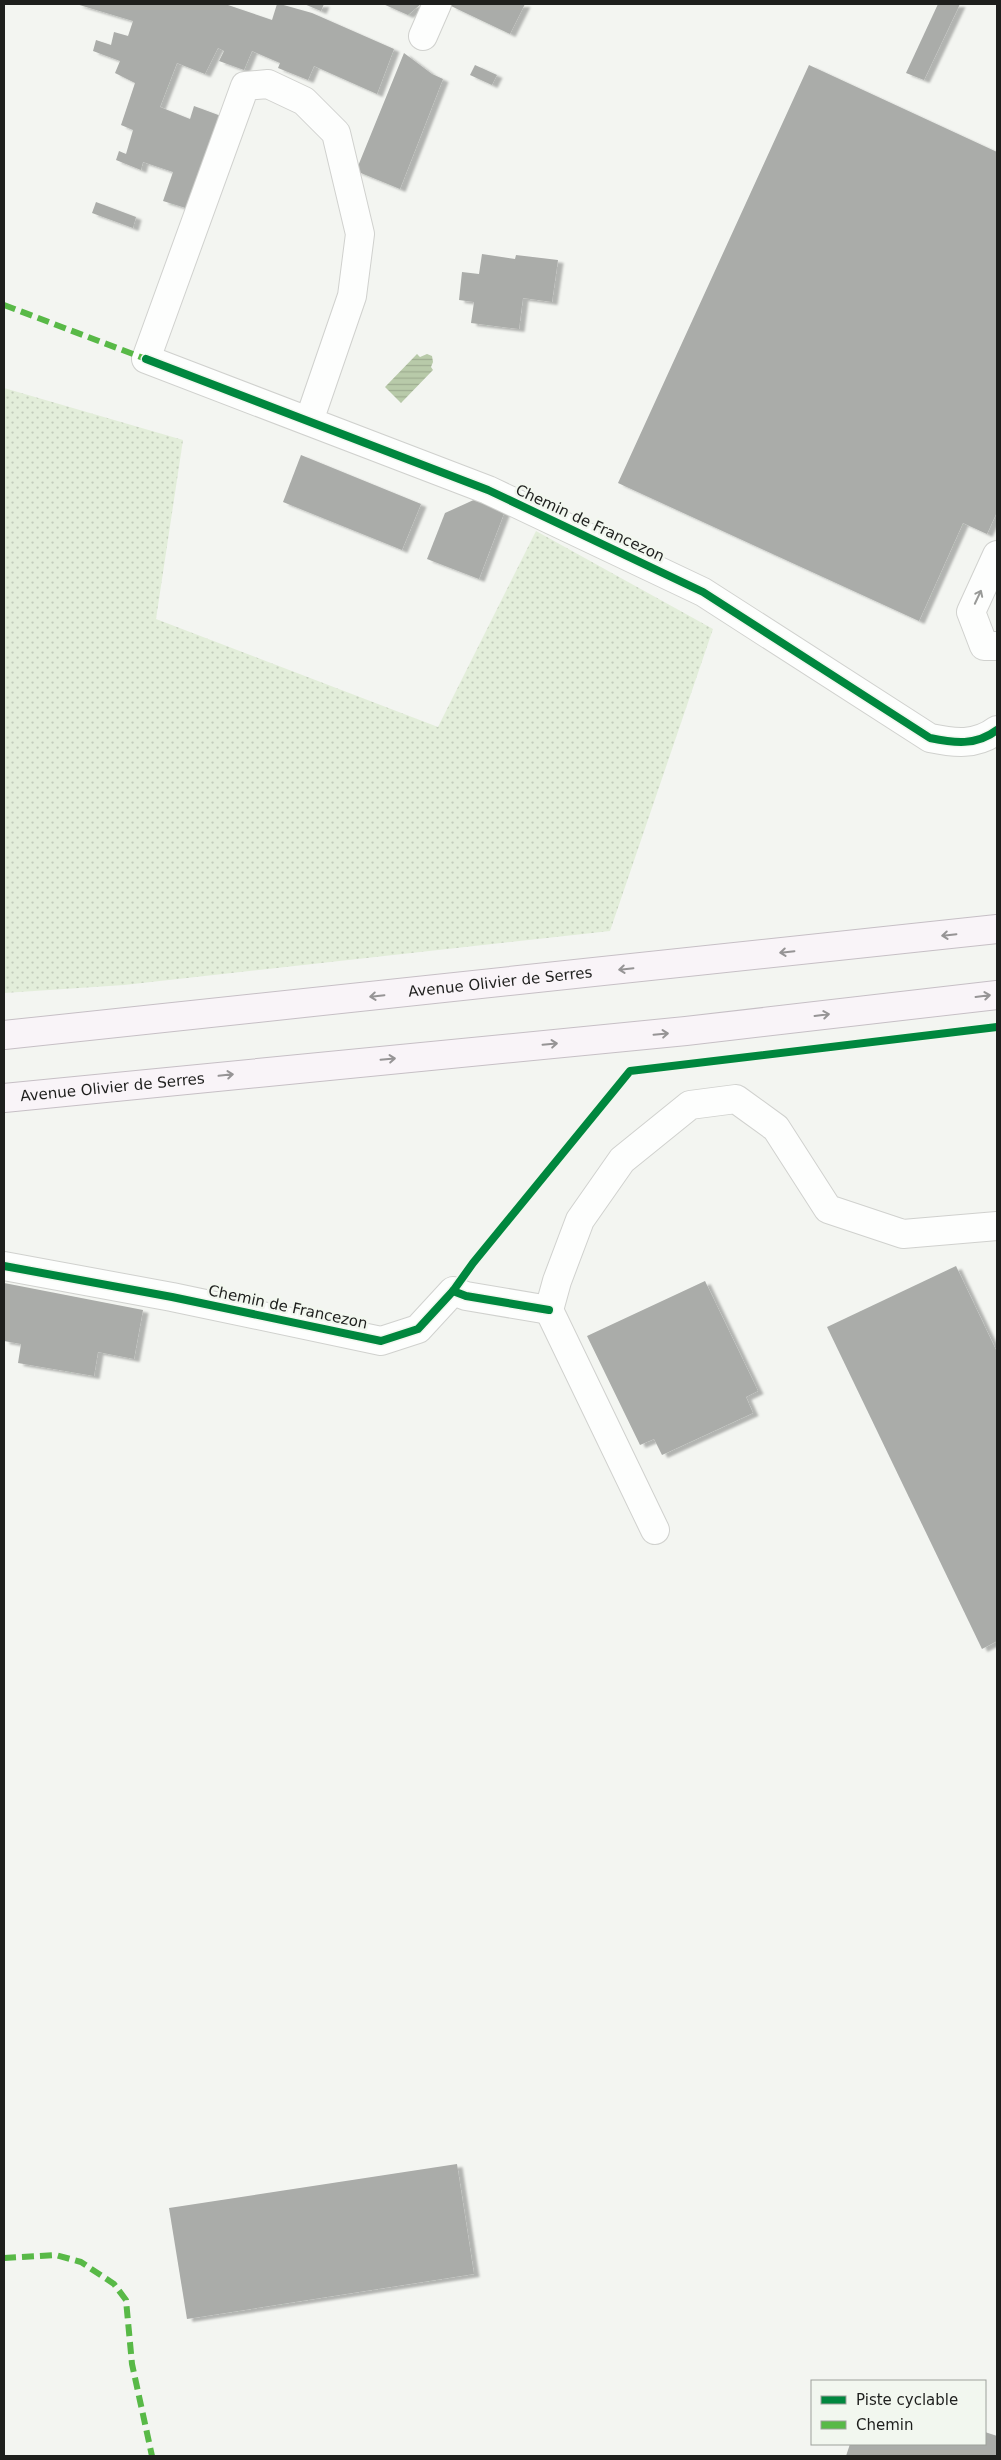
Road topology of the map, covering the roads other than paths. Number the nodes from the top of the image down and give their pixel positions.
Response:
1 (437, 4) edge
2 (423, 36) dead end
3 (309, 422) junction
4 (997, 555) edge
5 (997, 646) edge
6 (997, 730) edge
7 (997, 929) edge
8 (997, 995) edge
9 (4, 1035) edge
10 (4, 1098) edge
11 (997, 1226) edge
12 (4, 1266) edge
13 (549, 1310) junction
14 (655, 1530) dead end

1 - 2 street
3 - 3 street, Chemin de Francezon
3 - 6 street, Chemin de Francezon
5 -> 4 street
7 -> 9 main road, Avenue Olivier de Serres
10 -> 8 main road, Avenue Olivier de Serres
11 - 13 street
12 - 13 street, Chemin de Francezon
13 - 14 street

